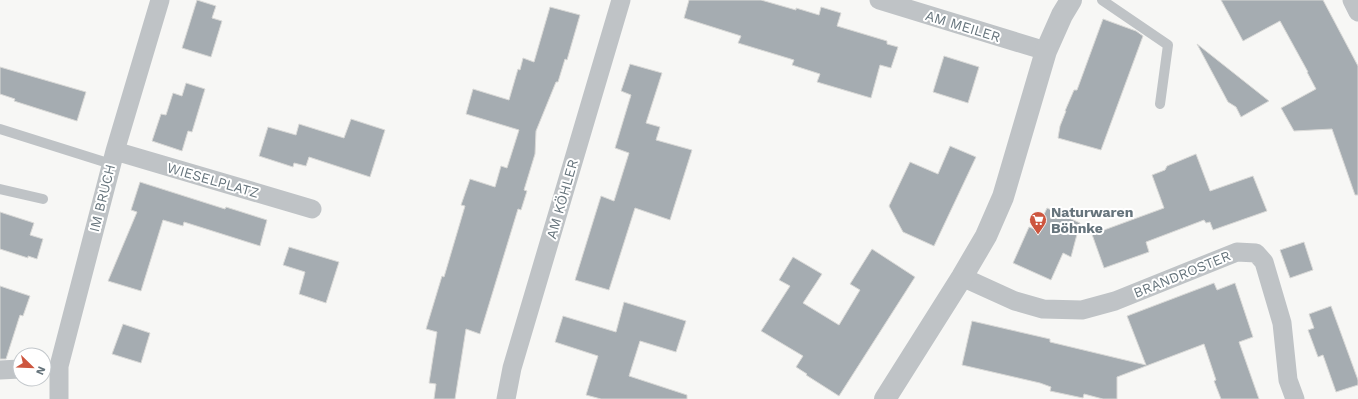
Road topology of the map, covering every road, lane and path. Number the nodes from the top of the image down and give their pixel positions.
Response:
1 (160, 0) edge
2 (621, 0) edge
3 (880, 0) edge
4 (1071, 0) edge
5 (1102, 0) edge
6 (1352, 0) edge
7 (1358, 12) edge
8 (1046, 51) junction
9 (1160, 104) dead end
10 (0, 129) edge
11 (113, 157) junction
12 (0, 189) edge
13 (43, 199) dead end
14 (312, 209) dead end
15 (962, 277) junction
16 (52, 366) edge
17 (12, 369) edge
18 (0, 370) edge
19 (59, 399) edge
20 (506, 399) edge
21 (885, 399) edge
22 (1295, 399) edge

1 - 11 street, IM BRUCH
2 - 20 street, AM KÖHLER
3 - 8 street, AM MEILER
4 - 8 street
5 - 9 lane
6 - 7 street
8 - 15 street
10 - 11 lane
11 - 14 street, WIESELPLATZ
11 - 16 street, IM BRUCH
12 - 13 lane
15 - 21 street
15 - 22 street, BRANDROSTER
16 - 19 street, IM BRUCH
17 - 18 street

